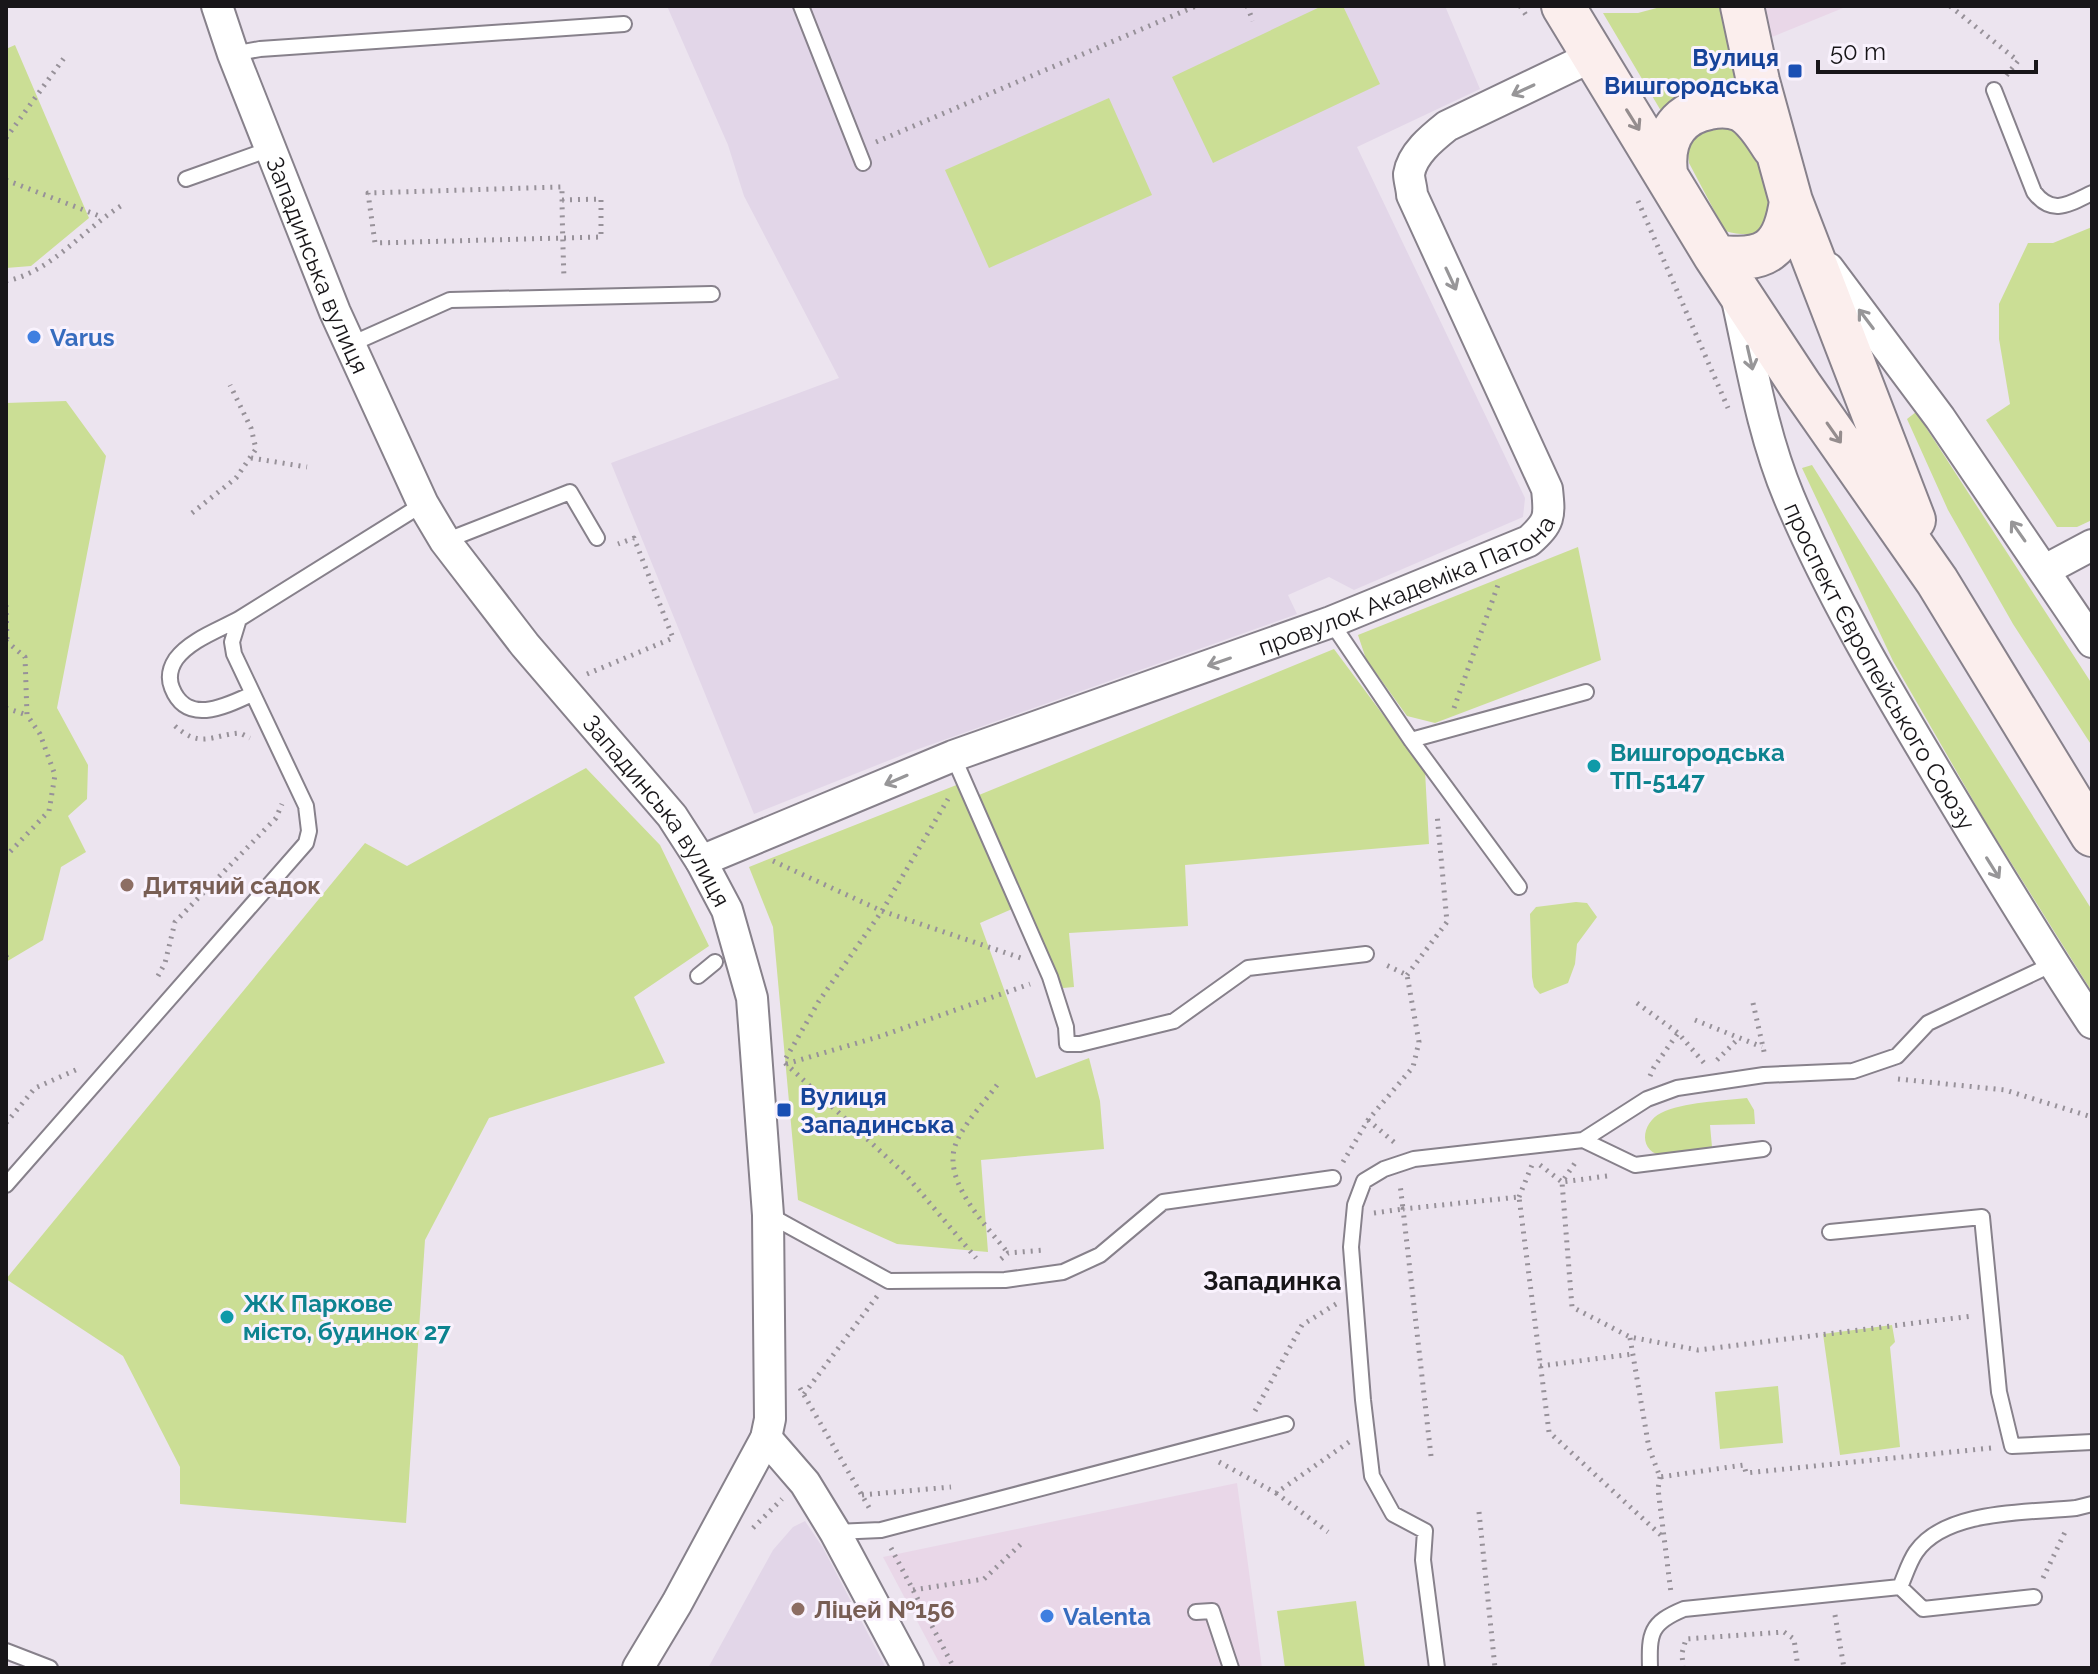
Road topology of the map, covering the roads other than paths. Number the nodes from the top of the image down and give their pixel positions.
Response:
1 (217, 6) edge
2 (801, 6) edge
3 (1563, 6) edge
4 (1743, 7) edge
5 (624, 24) dead end
6 (233, 54) junction
7 (1593, 56) junction
8 (1994, 90) road end
9 (270, 149) junction
10 (1775, 149) junction
11 (860, 156) road end
12 (1666, 173) junction
13 (186, 179) dead end
14 (2092, 193) edge
15 (1798, 219) junction
16 (1724, 269) junction
17 (712, 294) dead end
18 (349, 345) junction
19 (423, 504) junction
20 (597, 538) road end
21 (445, 541) junction
22 (2092, 545) edge
23 (2045, 570) junction
24 (1937, 581) junction
25 (239, 619) junction
26 (1331, 622) junction
27 (2092, 642) edge
28 (1586, 692) dead end
29 (252, 694) junction
30 (1411, 740) junction
31 (958, 766) junction
32 (2092, 835) edge
33 (701, 861) junction
34 (1519, 887) dead end
35 (1366, 954) road end
36 (715, 962) dead end
37 (2053, 964) junction
38 (698, 976) dead end
39 (2092, 1023) edge
40 (1583, 1140) junction
41 (1763, 1149) dead end
42 (1333, 1178) road end
43 (6, 1185) edge
44 (768, 1215) junction
45 (1830, 1232) dead end
46 (1286, 1424) dead end
47 (766, 1438) junction
48 (2092, 1442) edge
49 (2092, 1504) edge
50 (835, 1532) junction
51 (1900, 1587) junction
52 (2034, 1597) road end
53 (1196, 1612) dead end
54 (6, 1651) edge
55 (50, 1668) edge
56 (638, 1668) edge
57 (908, 1668) edge
58 (1231, 1668) edge
59 (1437, 1668) edge
60 (1650, 1668) edge

1 - 6 street, Западинська вулиця
2 - 11 lane
3 - 7 main road, проспект Європейського Союзу
4 - 10 main road, проспект Європейського Союзу
5 - 6 lane
6 - 9 street, Западинська вулиця
7 -> 12 main road, проспект Європейського Союзу
7 -> 26 street, провулок Академіка Патона
8 - 14 lane
9 - 13 lane
9 - 18 street, Западинська вулиця
10 - 12 main road
10 - 15 main road, проспект Європейського Союзу
12 - 16 main road, проспект Європейського Союзу
15 - 16 main road
23 -> 15 street, проспект Європейського Союзу
15 - 24 main road, проспект Європейського Союзу
16 -> 24 main road, проспект Європейського Союзу
16 -> 37 street, проспект Європейського Союзу
17 - 18 lane
18 - 19 street, Западинська вулиця
19 - 21 street, Западинська вулиця
19 - 25 lane
20 - 21 lane
21 - 33 street, Западинська вулиця
22 - 23 street
23 - 27 street, проспект Європейського Союзу
24 - 32 main road, проспект Європейського Союзу
25 - 29 lane
25 - 29 lane
26 - 30 lane
26 -> 31 street, провулок Академіка Патона
28 - 30 lane
29 - 43 lane
30 - 34 lane
31 -> 33 street, провулок Академіка Патона
31 - 35 lane
33 - 44 street, Западинська вулиця
36 - 38 lane
37 - 39 street, проспект Європейського Союзу
37 - 40 lane
40 - 41 lane
40 - 59 lane
42 - 44 lane
44 - 47 street, Западинська вулиця
45 - 48 lane
46 - 50 lane
47 - 50 street
47 - 56 street
49 - 51 lane
50 - 57 street
51 - 52 lane
51 - 60 lane
53 - 58 lane
54 - 55 lane

